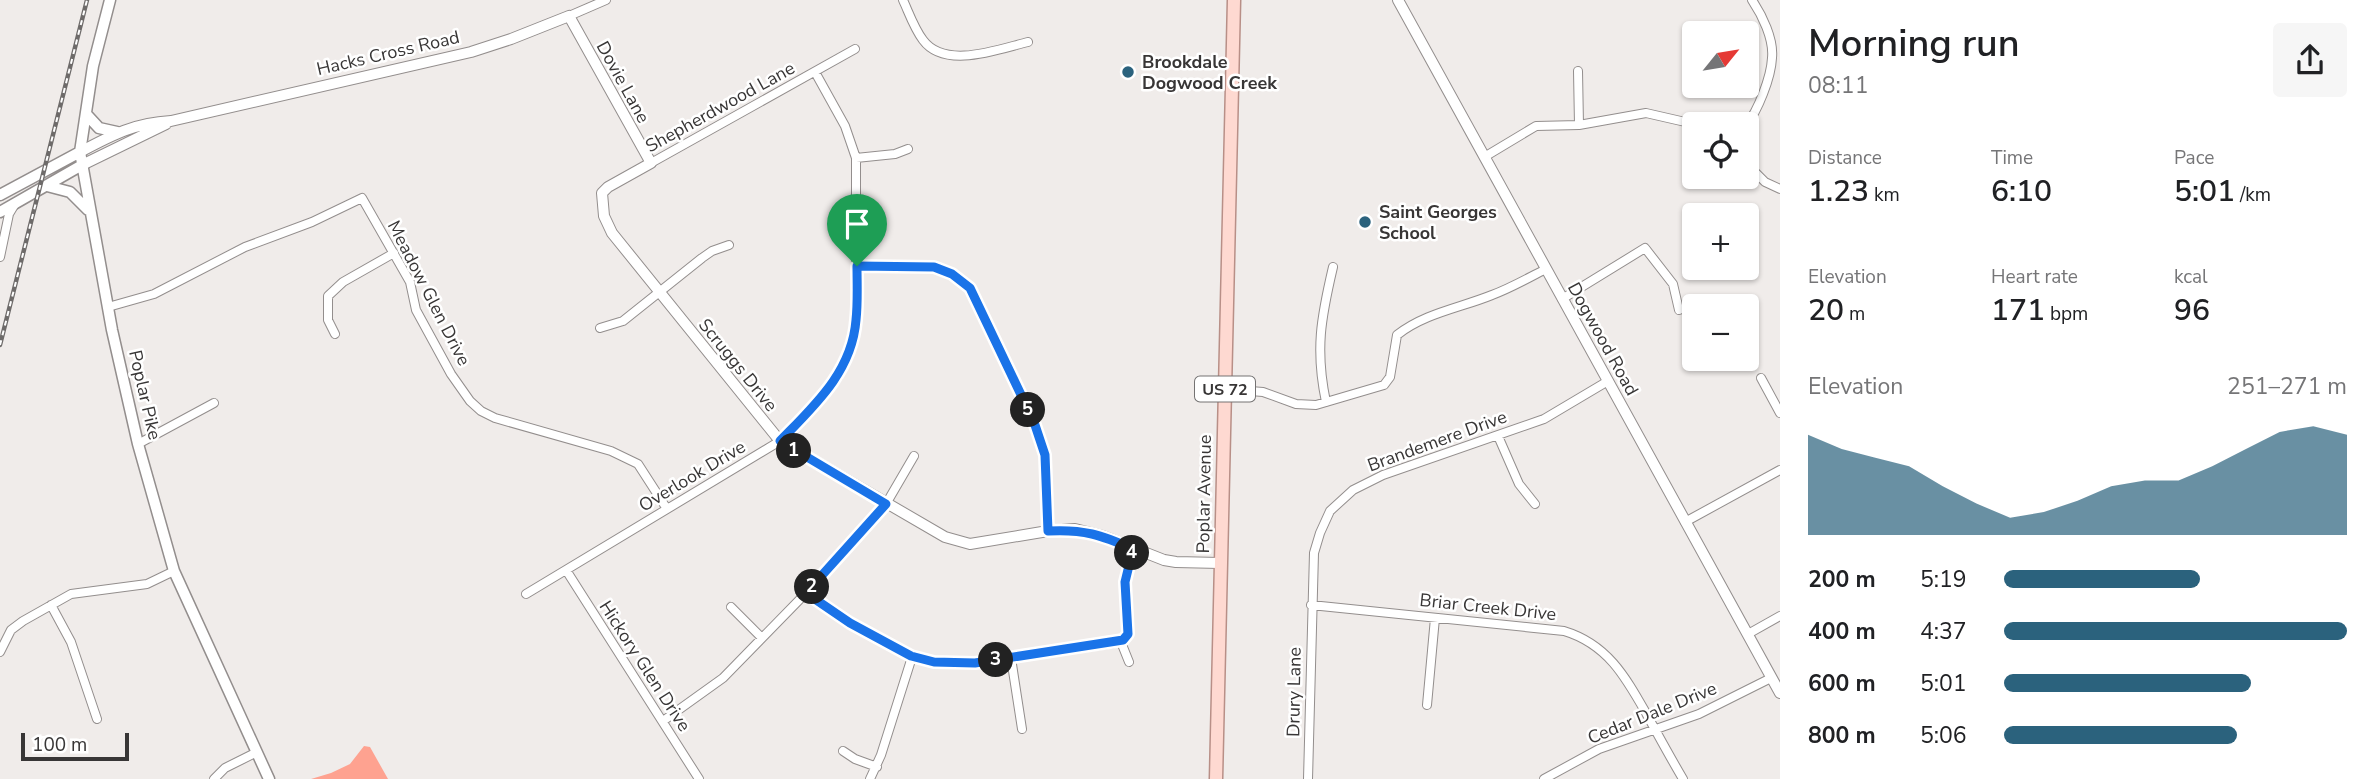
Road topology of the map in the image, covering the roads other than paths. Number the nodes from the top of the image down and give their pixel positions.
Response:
1 (110, 0) edge
2 (606, 0) edge
3 (903, 0) edge
4 (1234, 0) edge
5 (1398, 0) edge
6 (1752, 0) edge
7 (569, 16) junction
8 (1028, 42) dead end
9 (855, 49) dead end
10 (1776, 58) edge
11 (1578, 71) dead end
12 (815, 72) junction
13 (1756, 112) edge
14 (87, 115) junction
15 (171, 121) junction
16 (1682, 121) edge
17 (1579, 125) junction
18 (117, 132) junction
19 (908, 149) dead end
20 (80, 152) junction
21 (1486, 156) junction
22 (856, 158) junction
23 (651, 163) junction
24 (82, 165) junction
25 (1759, 176) edge
26 (47, 186) junction
27 (1780, 189) edge
28 (602, 193) joint
29 (0, 195) edge
30 (15, 204) junction
31 (1, 210) edge
32 (89, 212) junction
33 (1, 245) edge
34 (729, 245) dead end
35 (394, 253) junction
36 (0, 257) edge
37 (857, 266) junction
38 (1333, 267) dead end
39 (1546, 269) junction
40 (659, 293) junction
41 (1562, 299) junction
42 (108, 307) junction
43 (1679, 310) dead end
44 (600, 328) dead end
45 (335, 334) dead end
46 (1761, 378) dead end
47 (1608, 381) junction
48 (1225, 389) junction
49 (1326, 402) junction
50 (214, 403) dead end
51 (1780, 413) edge
52 (1498, 436) junction
53 (780, 441) junction
54 (138, 444) junction
55 (914, 456) dead end
56 (1780, 470) edge
57 (886, 504) junction
58 (1535, 505) dead end
59 (667, 509) junction
60 (1685, 522) junction
61 (1048, 531) junction
62 (1133, 549) junction
63 (1220, 563) junction
64 (174, 570) junction
65 (566, 570) junction
66 (806, 593) junction
67 (526, 594) dead end
68 (51, 605) junction
69 (1311, 605) junction
70 (731, 607) dead end
71 (1780, 616) edge
72 (1435, 618) junction
73 (1748, 634) junction
74 (761, 637) junction
75 (1121, 642) junction
76 (0, 652) edge
77 (912, 657) junction
78 (1011, 658) junction
79 (1129, 662) dead end
80 (1771, 678) junction
81 (1780, 693) edge
82 (1427, 705) dead end
83 (97, 719) dead end
84 (663, 721) junction
85 (1022, 729) dead end
86 (1655, 730) junction
87 (843, 751) dead end
88 (257, 752) junction
89 (877, 767) junction
90 (1546, 778) edge
91 (214, 779) edge
92 (269, 779) edge
93 (699, 779) edge
94 (870, 779) edge
95 (1216, 779) edge
96 (1308, 779) edge
97 (1683, 779) edge

1 - 14 main road, Poplar Pike
2 - 7 street, Hacks Cross Road
3 - 8 street
4 - 48 main road, Poplar Avenue / US 72
5 - 21 street, Dogwood Road
6 - 10 street
7 - 15 street, Hacks Cross Road
7 - 23 street, Dovie Lane
9 - 12 street, Shepherdwood Lane
10 - 13 street
11 - 17 street
12 - 22 street, Overlook Drive
12 - 23 street, Shepherdwood Lane
14 - 18 main road
14 - 20 main road, Poplar Pike
15 - 18 street, Hacks Cross Road
15 - 24 street, Hacks Cross Road
16 - 17 street
17 - 21 street
18 - 20 street, Hacks Cross Road
19 - 22 street
20 - 24 main road, Poplar Pike
20 - 29 main road, Hacks Cross Road
21 - 39 street, Dogwood Road
22 - 37 street, Overlook Drive
23 - 28 street, Shepherdwood Lane
24 - 26 main road, Hacks Cross Road
24 - 32 main road, Poplar Pike
25 - 27 street
26 - 30 main road, Hacks Cross Road
26 - 32 main road
28 - 40 street, Scruggs Drive
30 - 31 main road, Hacks Cross Road
30 - 33 street
32 - 42 main road, Poplar Pike
33 - 36 street
34 - 40 street
35 - 42 street, Meadow Glen Drive
35 - 45 street
35 - 59 street, Meadow Glen Drive
37 - 53 street, Overlook Drive
37 - 61 street
38 - 49 street
39 - 41 street, Dogwood Road
39 - 49 street
40 - 44 street
40 - 53 street, Scruggs Drive
41 - 43 street
41 - 47 street, Dogwood Road
42 - 54 main road, Poplar Pike
46 - 51 street
47 - 52 street, Brandemere Drive
47 - 60 street, Dogwood Road
48 - 49 street
48 - 63 main road, Poplar Avenue / US 72
50 - 54 street
52 - 58 street
52 - 69 street, Brandemere Drive
53 - 57 street, Scruggs Drive
53 - 59 street, Overlook Drive
54 - 64 main road, Poplar Pike
55 - 57 street
56 - 60 street
57 - 61 street, Scruggs Drive
57 - 66 street
59 - 65 street, Overlook Drive
60 - 73 street, Dogwood Road
61 - 62 street, Scruggs Drive
62 - 63 street, Scruggs Drive
62 - 75 street
63 - 95 main road, Poplar Avenue / US 72
64 - 68 street
64 - 88 main road, Poplar Pike
65 - 67 street, Overlook Drive
65 - 84 street, Hickory Glen Drive
66 - 74 street
66 - 77 street
68 - 76 street
68 - 83 street
69 - 72 street, Briar Creek Drive
69 - 96 street, Drury Lane
70 - 74 street
71 - 73 street
72 - 82 street
72 - 86 street, Briar Creek Drive
73 - 80 street, Dogwood Road
74 - 84 street
75 - 78 street
75 - 79 street
77 - 78 street
77 - 89 street
78 - 85 street
80 - 81 street, Dogwood Road
80 - 86 street, Cedar Dale Drive
84 - 93 street, Hickory Glen Drive
86 - 90 street, Cedar Dale Drive
86 - 97 street, Briar Creek Drive
87 - 89 street
88 - 91 street
88 - 92 main road, Poplar Pike
89 - 94 street

